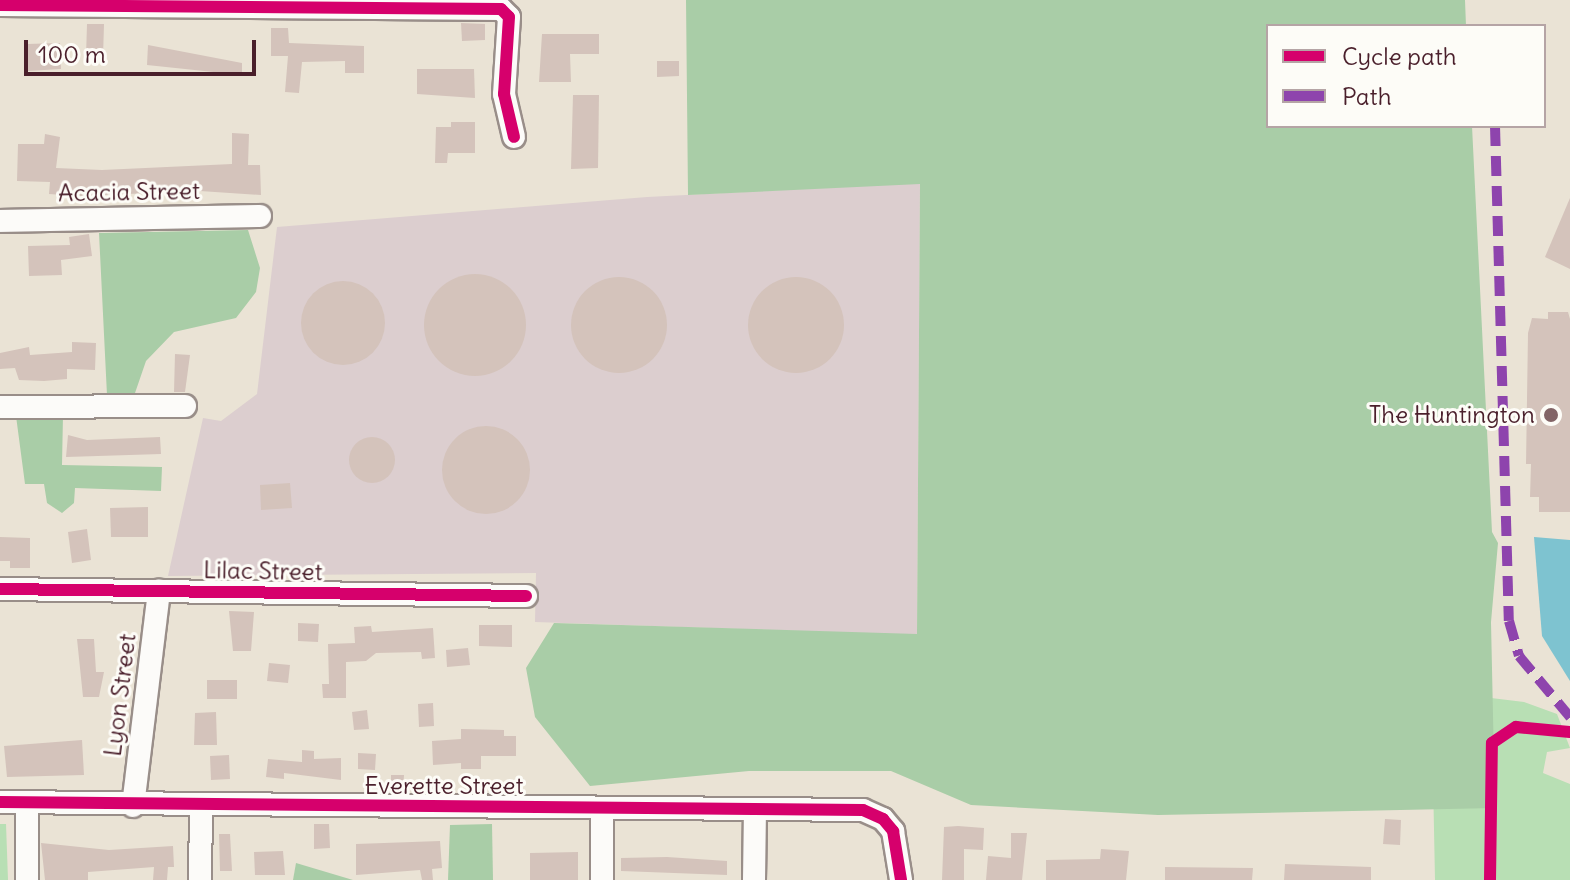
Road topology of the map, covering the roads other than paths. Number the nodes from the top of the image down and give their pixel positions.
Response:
1 (0, 5) edge
2 (514, 137) dead end
3 (260, 216) dead end
4 (0, 221) edge
5 (185, 406) dead end
6 (0, 407) edge
7 (0, 589) edge
8 (159, 591) junction
9 (526, 596) dead end
10 (0, 802) edge
11 (27, 802) junction
12 (133, 806) junction
13 (201, 806) junction
14 (602, 809) junction
15 (755, 811) junction
16 (27, 880) edge
17 (200, 880) edge
18 (602, 880) edge
19 (754, 880) edge
20 (901, 880) edge

1 - 2 street
3 - 4 street, Acacia Street
5 - 6 street
7 - 8 street, Lilac Street
8 - 9 street, Lilac Street
8 - 12 street, Lyon Street
10 - 11 street, Everette Street
11 - 12 street, Everette Street
11 - 16 street
12 - 13 street, Everette Street
13 - 14 street, Everette Street
13 - 17 street
14 - 15 street, Everette Street
14 - 18 street
15 - 19 street
15 - 20 street, Everette Street

